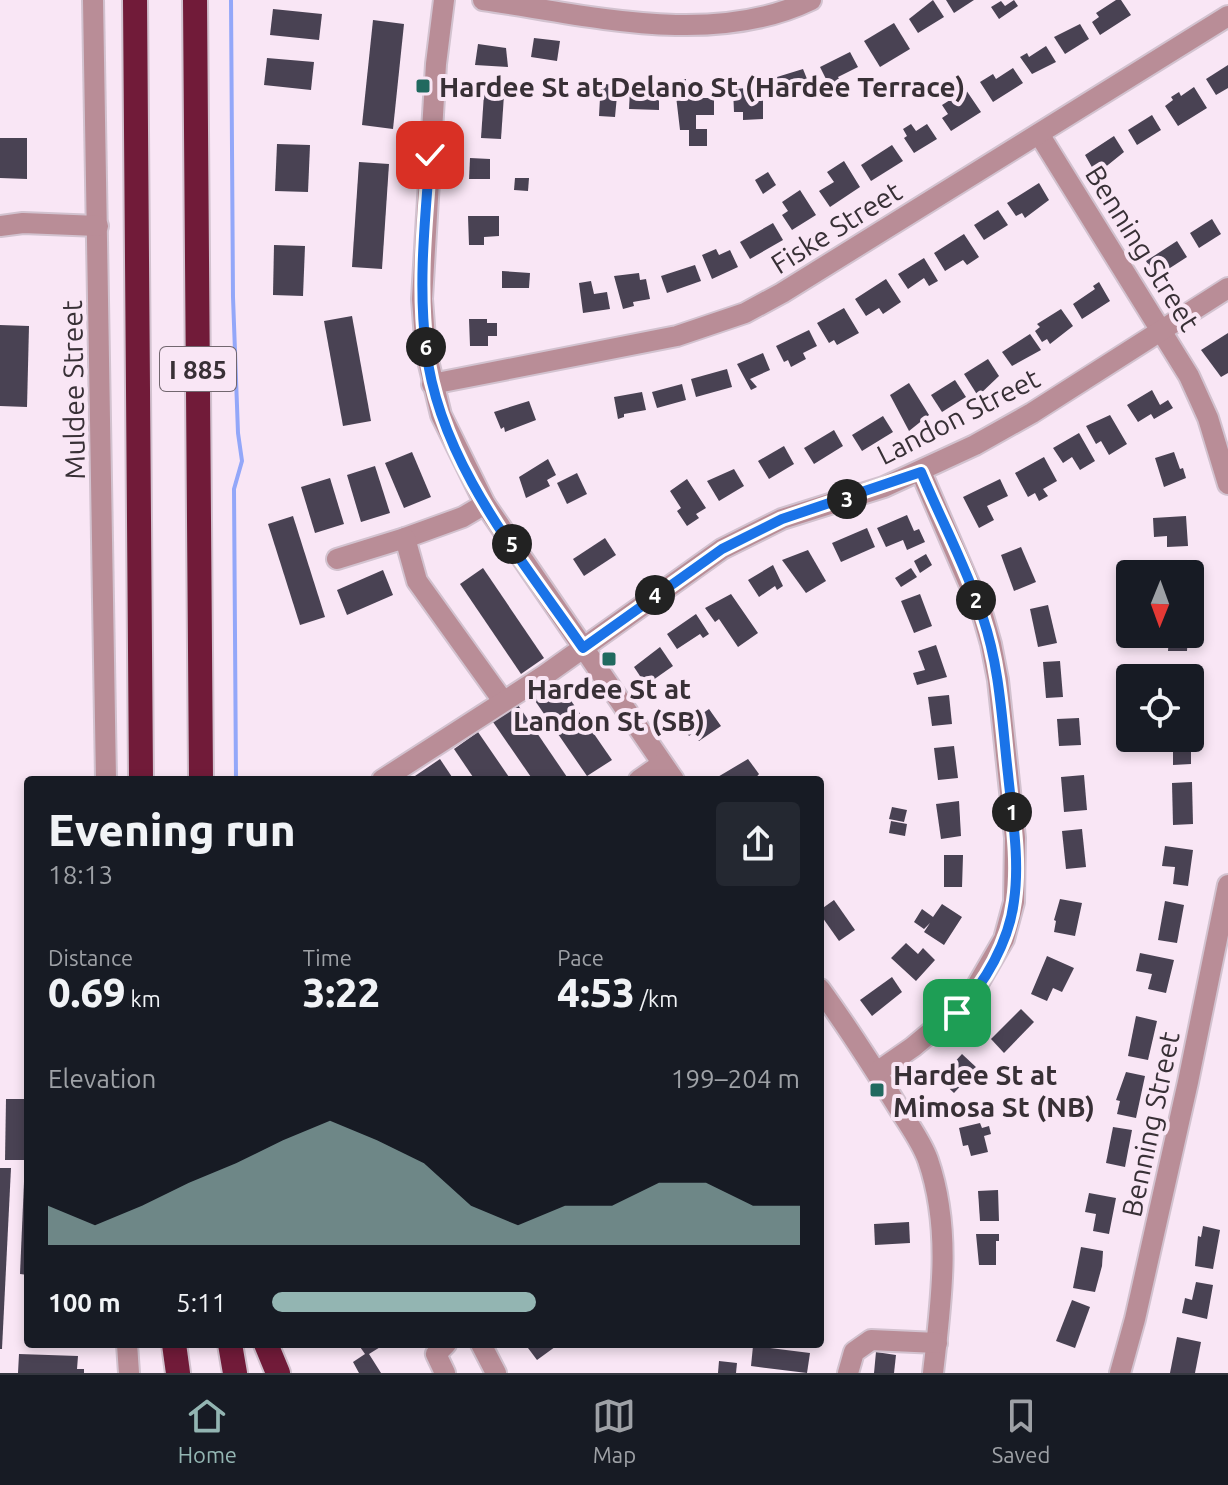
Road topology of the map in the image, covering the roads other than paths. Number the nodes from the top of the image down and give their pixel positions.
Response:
1 (93, 0) edge
2 (135, 0) edge
3 (195, 0) edge
4 (444, 0) edge
5 (483, 0) edge
6 (811, 0) edge
7 (1228, 16) edge
8 (1039, 134) junction
9 (0, 226) edge
10 (98, 226) junction
11 (1228, 288) edge
12 (1162, 329) junction
13 (432, 384) junction
14 (921, 472) junction
15 (1228, 484) edge
16 (485, 504) junction
17 (405, 538) junction
18 (337, 559) dead end
19 (583, 648) junction
20 (503, 701) junction
21 (668, 772) edge
22 (106, 776) edge
23 (141, 776) edge
24 (201, 776) edge
25 (388, 776) edge
26 (1228, 885) edge
27 (1219, 983) edge
28 (824, 995) edge
29 (877, 1072) junction
30 (937, 1343) junction
31 (127, 1348) edge
32 (160, 1348) edge
33 (175, 1348) edge
34 (231, 1348) edge
35 (268, 1348) edge
36 (442, 1348) edge
37 (483, 1348) edge
38 (129, 1373) edge
39 (162, 1373) edge
40 (178, 1373) edge
41 (235, 1373) edge
42 (278, 1373) edge
43 (445, 1373) edge
44 (496, 1373) edge
45 (848, 1373) edge
46 (933, 1373) edge
47 (1120, 1373) edge

1 - 10 street, Muldee Street
2 - 23 highway, I 885
3 - 24 highway, I 885
4 - 13 street
5 - 6 street
7 - 8 street, Fiske Street
8 - 12 street, Benning Street
8 - 13 street, Fiske Street
9 - 10 street
10 - 22 street, Muldee Street
11 - 12 street, Landon Street
12 - 14 street, Landon Street
12 - 15 street, Benning Street
13 - 16 street
14 - 19 street, Landon Street
14 - 29 street
16 - 17 street
16 - 19 street
17 - 18 street
17 - 20 street
19 - 20 street, Landon Street
19 - 21 street
20 - 25 street, Landon Street
26 - 27 street, Benning Street
27 - 47 street, Benning Street
28 - 29 street
29 - 30 street
30 - 45 street
30 - 46 street
31 - 38 street
32 - 39 highway
33 - 40 highway
34 - 41 highway
35 - 42 highway
36 - 43 street
37 - 44 street

